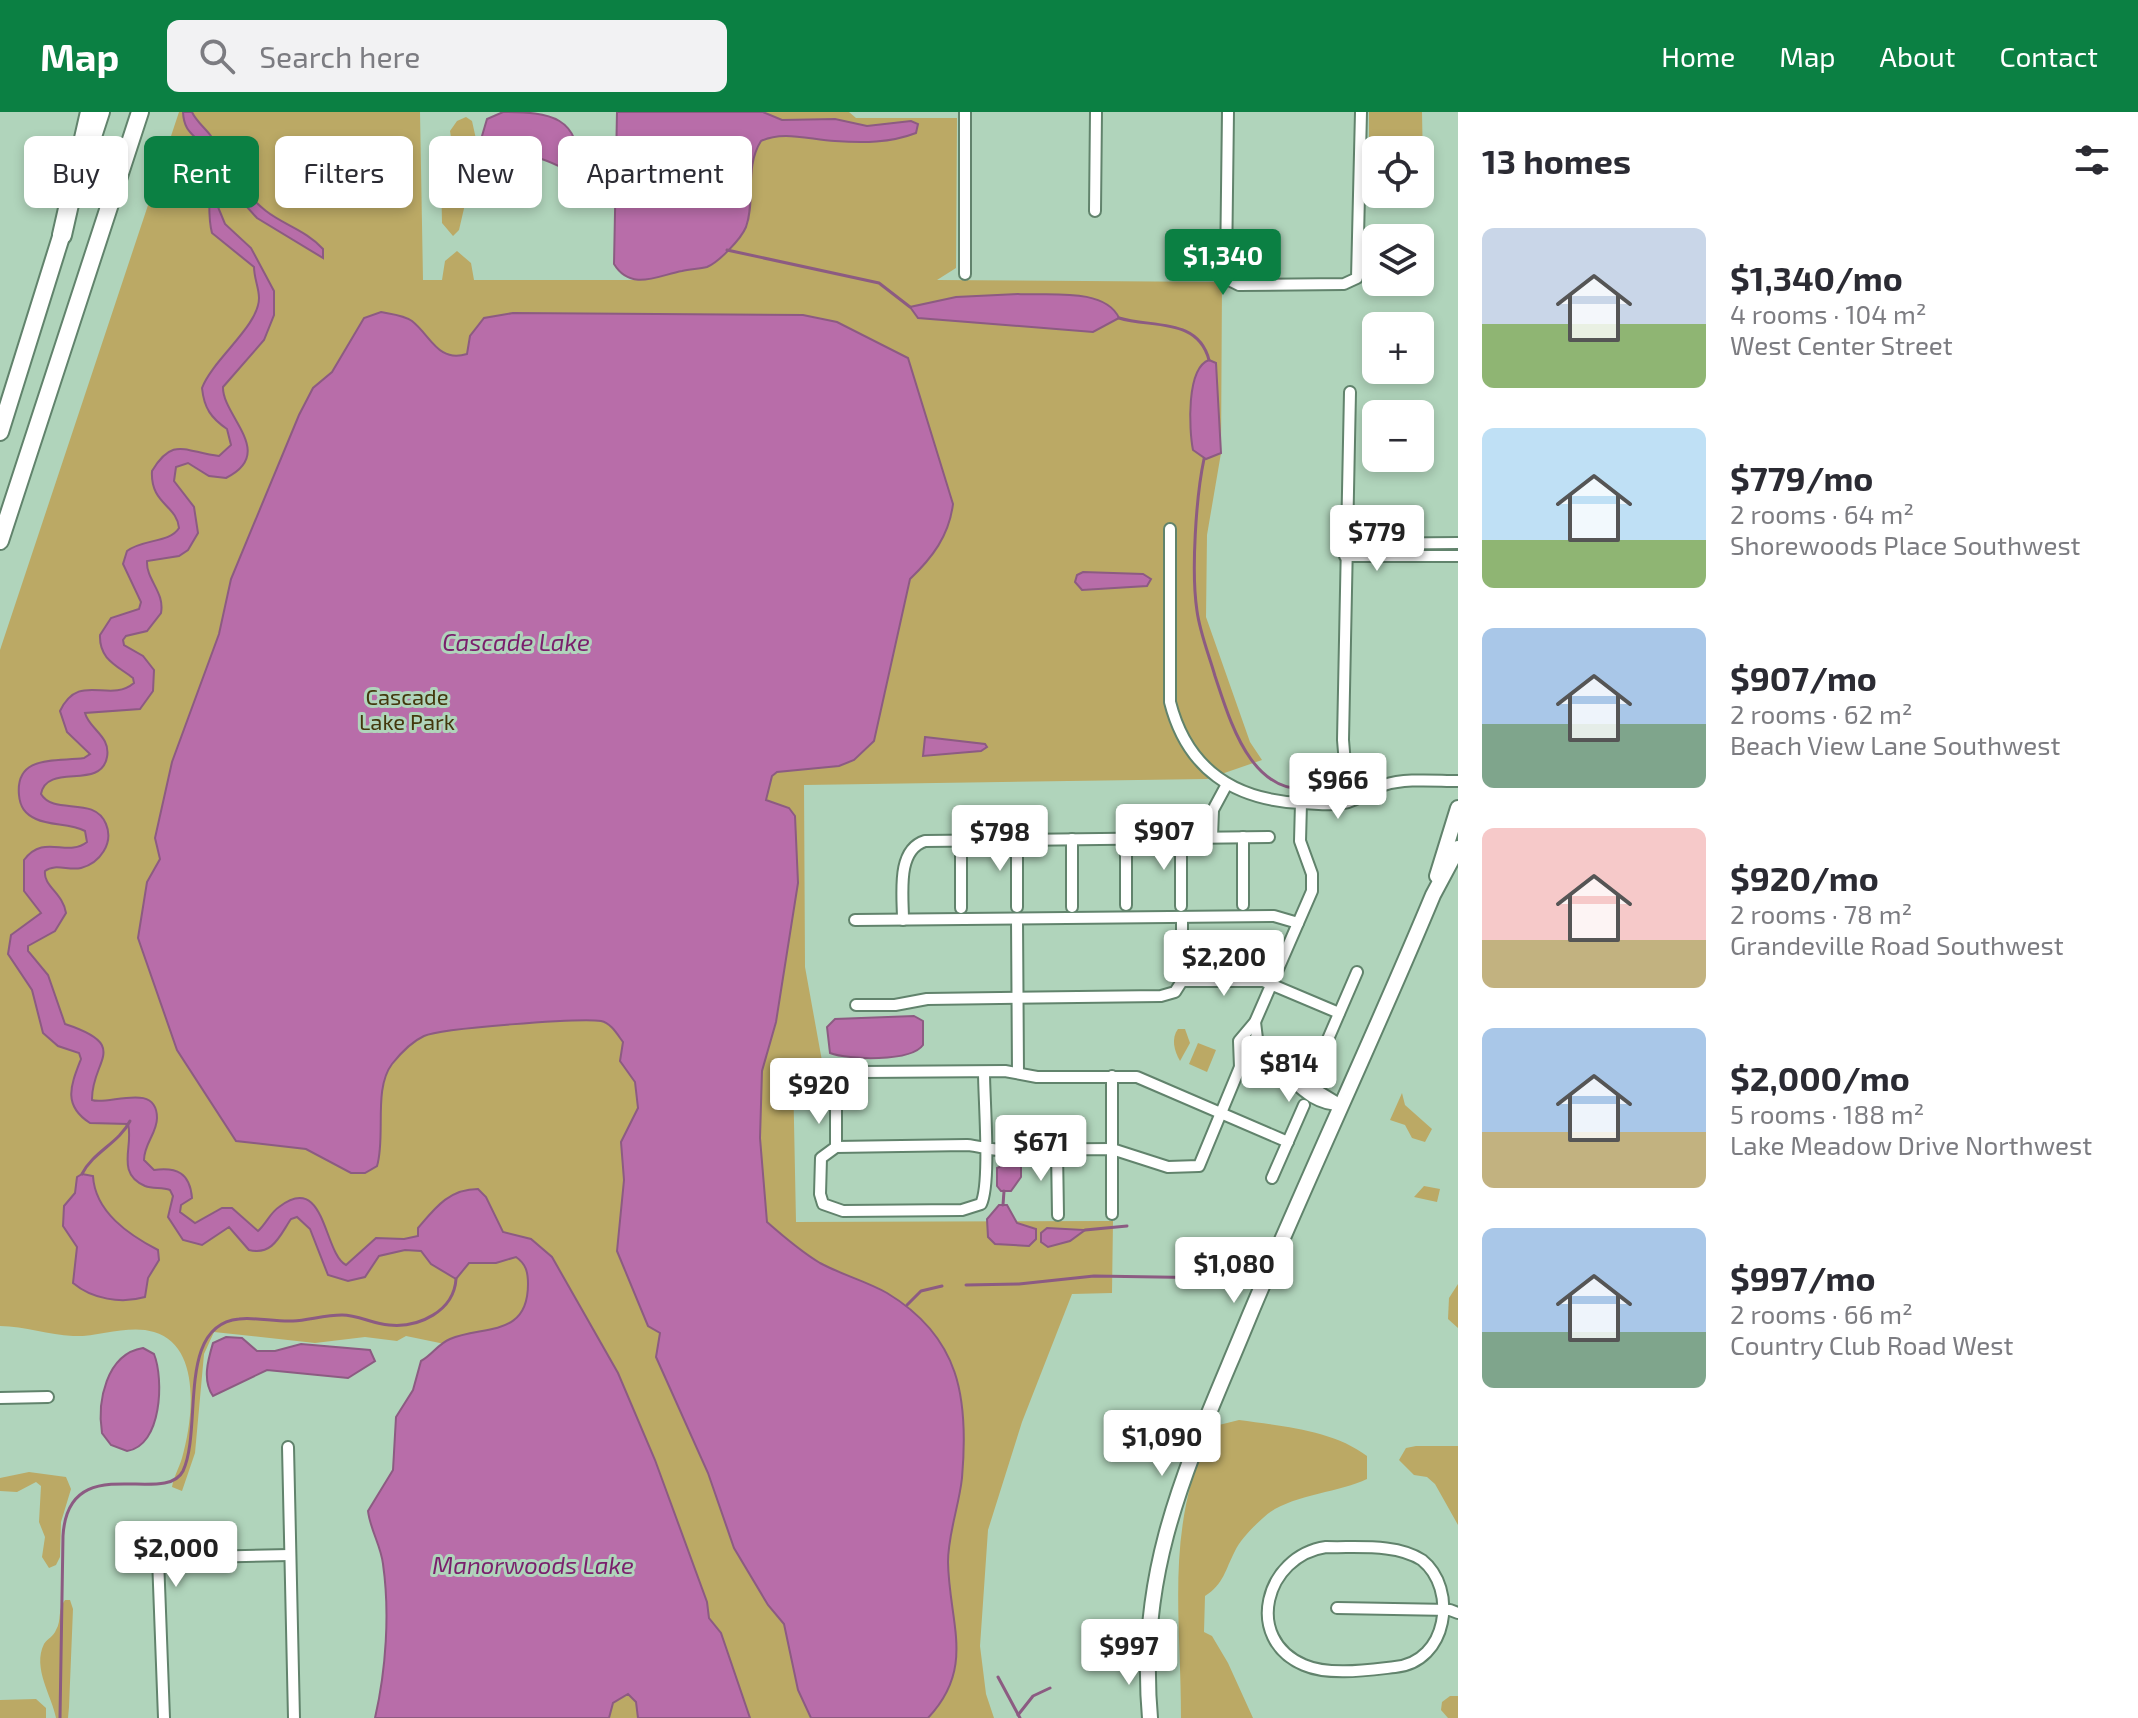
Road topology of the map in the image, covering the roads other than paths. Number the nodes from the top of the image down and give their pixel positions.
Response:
1 (90, 112) edge
2 (101, 112) edge
3 (140, 112) edge
4 (965, 112) edge
5 (1096, 112) edge
6 (1228, 112) edge
7 (1361, 112) edge
8 (1095, 211) dead end
9 (62, 235) junction
10 (965, 274) dead end
11 (1350, 392) dead end
12 (0, 432) edge
13 (1170, 529) dead end
14 (0, 541) edge
15 (1458, 543) edge
16 (1346, 544) junction
17 (1345, 556) junction
18 (1458, 556) edge
19 (1458, 781) edge
20 (1227, 784) junction
21 (1358, 798) junction
22 (1301, 803) junction
23 (1458, 808) edge
24 (1212, 837) junction
25 (1243, 837) junction
26 (1269, 837) dead end
27 (1126, 838) junction
28 (1181, 838) junction
29 (1017, 839) junction
30 (1072, 839) junction
31 (961, 840) junction
32 (1458, 848) edge
33 (1433, 895) junction
34 (1126, 905) dead end
35 (1243, 905) dead end
36 (1072, 907) dead end
37 (961, 908) dead end
38 (1182, 912) junction
39 (1017, 913) junction
40 (855, 920) dead end
41 (903, 920) junction
42 (1298, 923) junction
43 (1357, 972) dead end
44 (1182, 981) junction
45 (1271, 984) junction
46 (1018, 998) junction
47 (856, 1005) dead end
48 (1339, 1013) junction
49 (1255, 1022) junction
50 (1256, 1039) junction
51 (1241, 1042) junction
52 (1322, 1053) dead end
53 (1250, 1055) junction
54 (1240, 1067) junction
55 (862, 1072) dead end
56 (984, 1072) junction
57 (1018, 1073) junction
58 (1291, 1074) junction
59 (1112, 1076) junction
60 (1304, 1105) dead end
61 (1341, 1105) junction
62 (836, 1106) dead end
63 (1220, 1113) junction
64 (1288, 1142) junction
65 (836, 1147) junction
66 (984, 1148) junction
67 (1112, 1149) junction
68 (1057, 1150) junction
69 (1272, 1178) dead end
70 (1112, 1214) dead end
71 (1058, 1215) dead end
72 (48, 1397) dead end
73 (0, 1398) edge
74 (288, 1447) dead end
75 (290, 1555) junction
76 (1337, 1608) dead end
77 (1455, 1609) edge
78 (164, 1718) edge
79 (294, 1718) edge
80 (1150, 1718) edge

1 - 9 highway
2 - 9 highway
3 - 14 highway
4 - 10 street
5 - 8 street
6 - 7 street
9 - 12 highway
11 - 16 street
13 - 20 street
15 - 16 street
16 - 17 street
17 - 18 street
17 - 21 street
19 - 21 street
20 - 22 street
20 - 24 street
21 - 22 street
22 - 42 street
23 - 33 main road
24 - 25 street
24 - 28 street
25 - 26 street
25 - 35 street
27 - 28 street
27 - 30 street
27 - 34 street
28 - 38 street
29 - 30 street
29 - 31 street
29 - 39 street
30 - 36 street
31 - 37 street
31 - 41 street
32 - 33 main road
33 - 61 main road
38 - 39 street
38 - 42 street
38 - 44 street
39 - 41 street
39 - 46 street
40 - 41 street
42 - 45 street
43 - 48 street
44 - 45 street
44 - 46 street
45 - 48 street
45 - 49 street
46 - 47 street
46 - 57 street
48 - 52 street
49 - 50 street
49 - 51 street
50 - 51 street
50 - 53 street
50 - 58 street
51 - 53 street
51 - 54 street
53 - 54 street
53 - 58 street
54 - 63 street
55 - 56 street
56 - 57 street
56 - 66 street
57 - 59 street
58 - 61 street
59 - 63 street
59 - 67 street
60 - 64 street
61 - 80 main road
62 - 65 street
63 - 64 street
63 - 67 street
64 - 69 street
65 - 66 street
65 - 66 street
66 - 68 street
67 - 68 street
67 - 70 street
68 - 71 street
72 - 73 street
74 - 75 street
75 - 78 street
75 - 79 street
76 - 77 street
77 - 77 street

